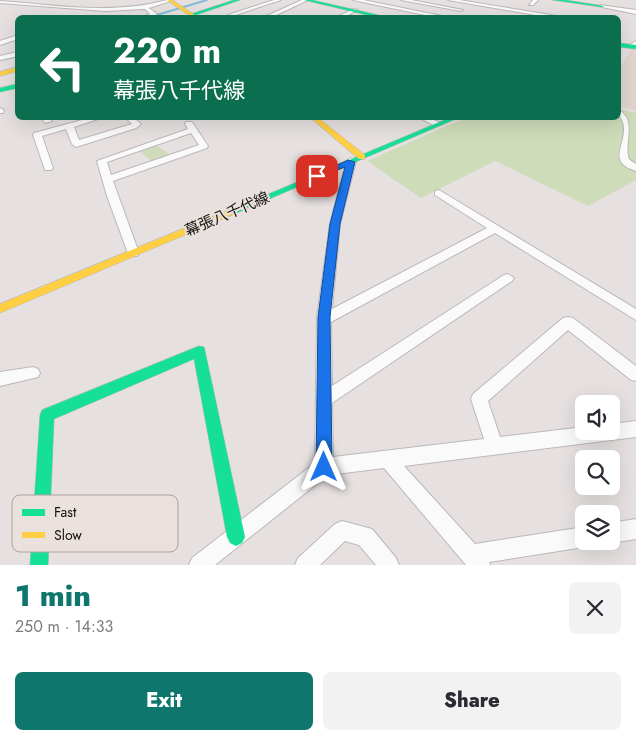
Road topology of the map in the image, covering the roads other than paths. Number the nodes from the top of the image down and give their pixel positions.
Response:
1 (77, 0) edge
2 (238, 0) edge
3 (279, 0) edge
4 (306, 0) edge
5 (403, 0) edge
6 (450, 0) edge
7 (536, 0) edge
8 (556, 0) edge
9 (0, 2) edge
10 (91, 3) dead end
11 (524, 3) dead end
12 (531, 4) junction
13 (356, 5) edge
14 (64, 6) junction
15 (85, 6) dead end
16 (440, 6) junction
17 (540, 6) dead end
18 (145, 7) junction
19 (180, 8) edge
20 (602, 8) edge
21 (565, 10) dead end
22 (469, 11) dead end
23 (636, 12) edge
24 (428, 14) junction
25 (104, 15) edge
26 (151, 15) edge
27 (231, 15) edge
28 (271, 15) edge
29 (341, 15) edge
30 (387, 15) edge
31 (434, 15) edge
32 (547, 15) edge
33 (561, 15) edge
34 (15, 38) edge
35 (0, 43) edge
36 (15, 43) edge
37 (15, 55) edge
38 (0, 58) edge
39 (15, 70) edge
40 (0, 74) edge
41 (15, 87) edge
42 (0, 90) edge
43 (621, 108) edge
44 (630, 110) dead end
45 (621, 114) edge
46 (87, 120) edge
47 (132, 120) edge
48 (316, 120) edge
49 (429, 120) edge
50 (449, 120) edge
51 (438, 124) junction
52 (69, 126) junction
53 (356, 159) junction
54 (48, 168) dead end
55 (636, 168) edge
56 (107, 180) junction
57 (438, 193) dead end
58 (495, 228) junction
59 (133, 253) junction
60 (508, 278) dead end
61 (0, 309) edge
62 (636, 315) edge
63 (324, 319) junction
64 (33, 373) dead end
65 (635, 373) edge
66 (0, 379) edge
67 (323, 400) junction
68 (636, 429) edge
69 (495, 446) junction
70 (389, 460) junction
71 (324, 467) junction
72 (43, 495) edge
73 (636, 529) edge
74 (620, 532) edge
75 (236, 536) junction
76 (575, 539) edge
77 (40, 552) edge
78 (476, 562) edge
79 (39, 565) edge
80 (199, 565) edge
81 (305, 565) edge
82 (389, 565) edge

1 - 14 street
2 - 19 street
3 - 27 street
4 - 13 street
4 - 28 street
5 - 16 street
6 - 16 street
6 - 32 street
7 - 12 street
8 - 20 street
9 - 14 street
10 - 15 street
11 - 12 street
12 - 17 street
13 - 29 street
13 - 30 street
13 - 30 street
14 - 18 street
16 - 22 street
16 - 24 street
18 - 19 street
18 - 25 street
18 - 26 street
20 - 23 street
21 - 33 street
24 - 30 street
24 - 31 street
34 - 35 street
35 - 36 street
37 - 38 street
39 - 40 street
41 - 42 street
43 - 44 street
45 - 55 street
46 - 52 street
47 - 52 street
48 - 53 street
49 - 51 street
50 - 51 street, 幕張八千代線
51 - 53 street, 幕張八千代線
52 - 54 street
53 - 59 street, 幕張八千代線
53 - 63 street
56 - 56 street
56 - 59 street
57 - 58 street
58 - 62 street
58 - 63 street
59 - 61 street, 幕張八千代線
60 - 67 street
63 - 67 street
64 - 66 street
65 - 69 street
67 - 71 street
68 - 69 street
69 - 70 street
70 - 71 street
70 - 78 street
71 - 75 street
72 - 75 street
73 - 74 street
75 - 80 street
76 - 78 street
77 - 79 street
81 - 82 street

